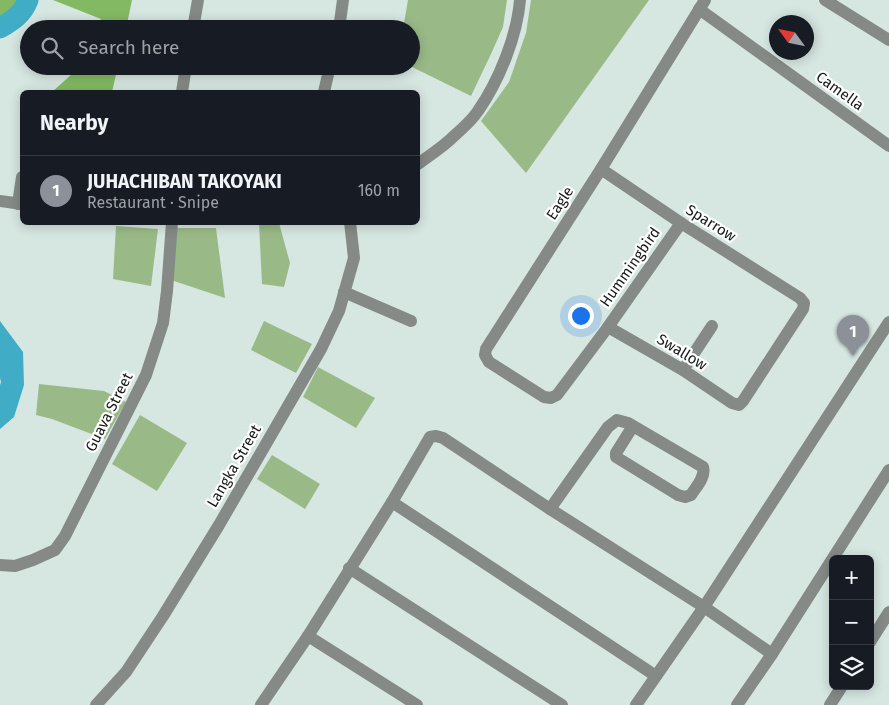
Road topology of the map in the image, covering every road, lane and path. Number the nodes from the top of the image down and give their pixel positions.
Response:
1 (198, 0) edge
2 (343, 0) edge
3 (520, 0) edge
4 (825, 0) edge
5 (702, 4) edge
6 (195, 20) edge
7 (340, 20) edge
8 (889, 40) edge
9 (185, 75) edge
10 (328, 75) edge
11 (182, 90) edge
12 (324, 90) edge
13 (889, 146) edge
14 (420, 162) edge
15 (601, 169) junction
16 (0, 201) edge
17 (20, 204) edge
18 (681, 223) junction
19 (172, 225) edge
20 (350, 225) edge
21 (344, 292) junction
22 (411, 321) dead end
23 (889, 322) edge
24 (712, 326) dead end
25 (608, 327) junction
26 (683, 370) junction
27 (551, 398) joint
28 (738, 405) joint
29 (633, 426) junction
30 (889, 470) edge
31 (392, 502) junction
32 (550, 509) junction
33 (0, 565) edge
34 (349, 568) junction
35 (704, 607) junction
36 (889, 612) edge
37 (308, 636) junction
38 (874, 636) edge
39 (772, 654) junction
40 (656, 676) junction
41 (839, 690) edge
42 (267, 703) edge
43 (96, 705) edge
44 (417, 705) edge
45 (562, 705) edge
46 (636, 705) edge
47 (737, 705) edge
48 (830, 705) edge

1 - 6 street
2 - 7 street
3 - 14 street
4 - 8 street
5 - 13 street, Camella
5 - 15 street, Eagle
9 - 11 street
10 - 12 street
15 - 18 street, Sparrow
15 - 27 street, Eagle
16 - 17 street
18 - 25 street, Hummingbird
18 - 28 street, Sparrow
19 - 33 street, Guava Street
20 - 21 street, Langka Street
21 - 22 street
21 - 43 street, Langka Street
23 - 35 street
24 - 26 street
25 - 26 street, Swallow
25 - 27 street, Hummingbird
26 - 28 street, Swallow
29 - 29 street
29 - 32 street
30 - 39 street
31 - 32 street
31 - 34 street
31 - 40 street
32 - 35 street
34 - 37 street
34 - 45 street
35 - 39 street
35 - 40 street
36 - 38 street
37 - 42 street
37 - 44 street
39 - 47 street
40 - 46 street
41 - 48 street

